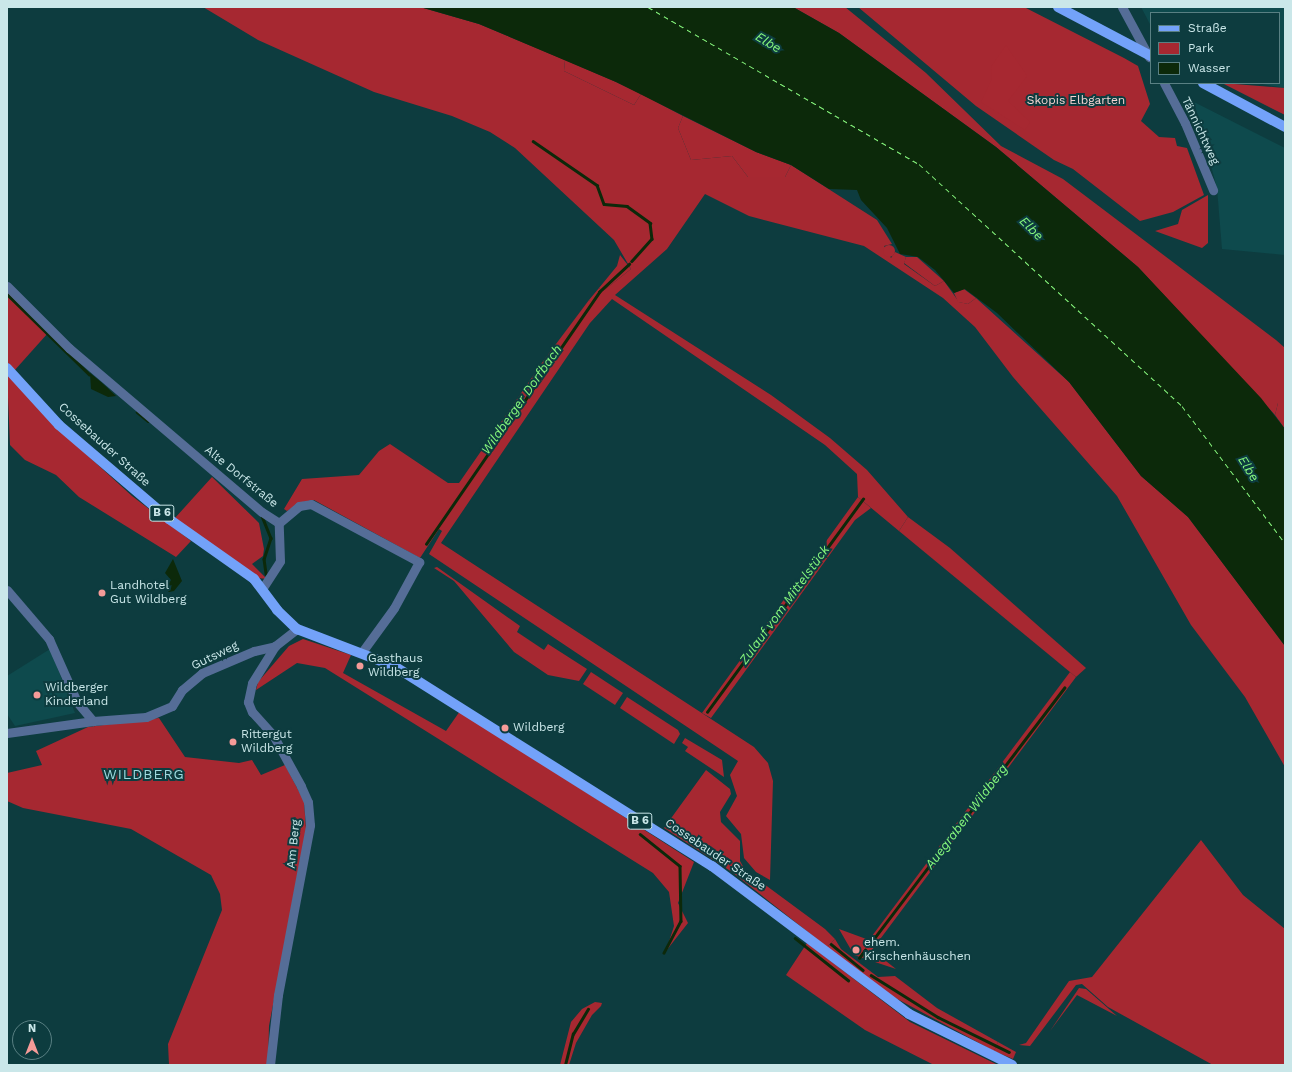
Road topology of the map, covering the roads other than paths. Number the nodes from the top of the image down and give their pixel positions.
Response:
1 (1058, 7) edge
2 (1122, 7) edge
3 (1150, 55) edge
4 (1150, 58) edge
5 (1165, 84) edge
6 (1204, 84) edge
7 (1285, 127) edge
8 (1213, 190) dead end
9 (7, 286) edge
10 (7, 368) edge
11 (279, 523) junction
12 (262, 589) junction
13 (7, 590) edge
14 (297, 629) junction
15 (275, 646) junction
16 (362, 652) junction
17 (93, 721) junction
18 (7, 733) edge
19 (270, 1065) edge
20 (1012, 1065) edge

1 - 3 main road
2 - 4 street
5 - 8 street, Tännichtweg
6 - 7 main road
9 - 11 street, Alte Dorfstraße
10 - 12 main road, Cossebauder Straße / B 6
11 - 12 street
11 - 16 street, Alte Dorfstraße
12 - 14 main road, Cossebauder Straße / B 6
13 - 17 street
14 - 15 street, Gutsweg
14 - 16 main road, Cossebauder Straße / B 6
15 - 17 street, Gutsweg
15 - 19 street, Am Berg
16 - 20 main road, Cossebauder Straße / B 6
17 - 18 street, Gutsweg

